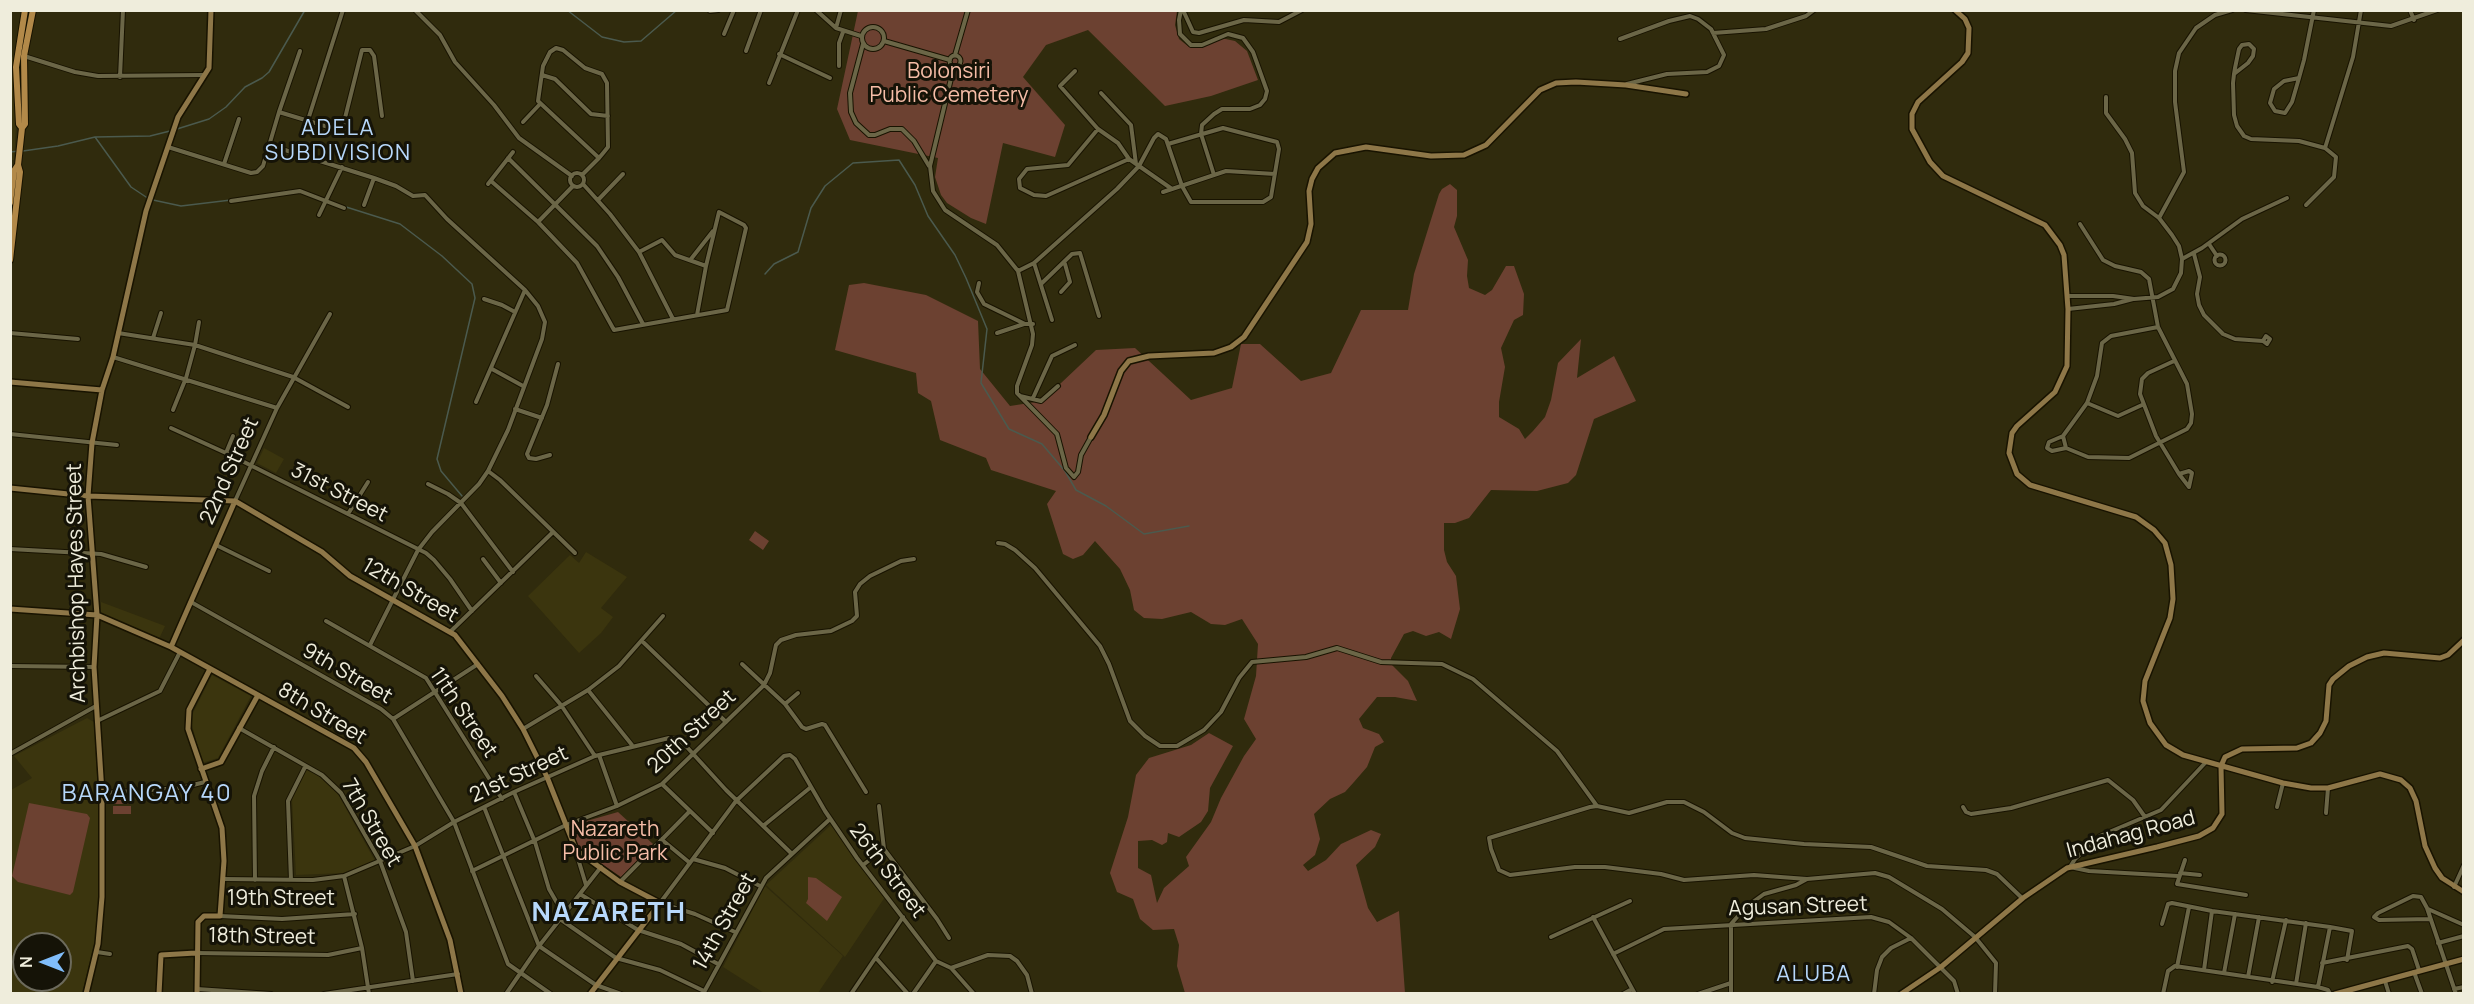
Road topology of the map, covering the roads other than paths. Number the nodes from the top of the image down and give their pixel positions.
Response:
1 (25, 10) edge
2 (33, 10) edge
3 (123, 10) edge
4 (211, 10) edge
5 (343, 10) edge
6 (415, 10) edge
7 (718, 10) edge
8 (734, 10) edge
9 (761, 10) edge
10 (798, 10) edge
11 (816, 10) edge
12 (841, 10) edge
13 (968, 10) edge
14 (1182, 10) edge
15 (1302, 10) edge
16 (1814, 10) edge
17 (1955, 10) edge
18 (2232, 10) edge
19 (2246, 10) edge
20 (2314, 10) edge
21 (2361, 10) edge
22 (2410, 10) edge
23 (2437, 10) edge
24 (710, 11) edge
25 (2312, 17) junction
26 (2414, 20) junction
27 (2360, 24) junction
28 (836, 28) junction
29 (843, 32) junction
30 (1713, 33) junction
31 (724, 34) dead end
32 (861, 36) junction
33 (1620, 39) dead end
34 (884, 41) junction
35 (863, 44) junction
36 (300, 51) dead end
37 (746, 51) dead end
38 (779, 54) junction
39 (955, 55) junction
40 (21, 56) junction
41 (950, 60) junction
42 (839, 66) dead end
43 (954, 66) junction
44 (1075, 71) dead end
45 (2234, 74) junction
46 (204, 75) junction
47 (542, 75) junction
48 (120, 77) junction
49 (830, 78) dead end
50 (2299, 78) junction
51 (768, 83) dead end
52 (1626, 85) junction
53 (1101, 93) dead end
54 (1686, 94) dead end
55 (2106, 97) dead end
56 (540, 104) junction
57 (279, 112) junction
58 (382, 116) dead end
59 (608, 116) junction
60 (239, 119) dead end
61 (523, 122) dead end
62 (307, 123) junction
63 (1098, 129) junction
64 (1201, 134) junction
65 (1168, 144) junction
66 (269, 145) junction
67 (168, 147) junction
68 (2325, 148) junction
69 (513, 152) dead end
70 (508, 158) junction
71 (598, 158) junction
72 (1128, 159) junction
73 (224, 164) junction
74 (18, 165) junction
75 (930, 166) junction
76 (1138, 166) junction
77 (342, 167) junction
78 (623, 174) dead end
79 (1275, 174) junction
80 (582, 175) junction
81 (1214, 175) junction
82 (572, 176) junction
83 (374, 178) junction
84 (583, 184) junction
85 (573, 186) junction
86 (1182, 186) junction
87 (1172, 189) junction
88 (1163, 192) dead end
89 (2287, 198) dead end
90 (598, 200) junction
91 (231, 201) dead end
92 (325, 202) junction
93 (10, 203) edge
94 (555, 203) junction
95 (364, 205) dead end
96 (2307, 205) dead end
97 (344, 208) dead end
98 (319, 215) dead end
99 (2158, 218) junction
100 (13, 222) edge
101 (538, 222) junction
102 (2080, 224) dead end
103 (715, 228) junction
104 (2209, 244) junction
105 (639, 252) junction
106 (2194, 254) junction
107 (2217, 256) dead end
108 (691, 259) junction
109 (2182, 259) junction
110 (10, 260) edge
111 (1034, 263) junction
112 (1065, 264) junction
113 (706, 266) junction
114 (1018, 271) junction
115 (979, 283) dead end
116 (1041, 284) junction
117 (525, 290) junction
118 (1061, 292) dead end
119 (2067, 296) junction
120 (2090, 296) junction
121 (2104, 296) junction
122 (2152, 297) junction
123 (2134, 298) junction
124 (484, 299) dead end
125 (2105, 305) junction
126 (2090, 306) junction
127 (2068, 309) junction
128 (514, 312) junction
129 (161, 313) dead end
130 (330, 314) dead end
131 (697, 315) junction
132 (1099, 316) dead end
133 (673, 319) junction
134 (1052, 320) dead end
135 (199, 322) dead end
136 (643, 324) junction
137 (1025, 324) junction
138 (1033, 324) junction
139 (2158, 327) junction
140 (10, 333) edge
141 (118, 333) junction
142 (997, 333) dead end
143 (153, 338) junction
144 (78, 339) dead end
145 (2263, 341) dead end
146 (195, 345) junction
147 (1076, 345) dead end
148 (113, 357) junction
149 (2174, 361) junction
150 (558, 364) dead end
151 (492, 369) junction
152 (293, 377) junction
153 (186, 378) junction
154 (10, 382) edge
155 (523, 386) junction
156 (1058, 387) dead end
157 (102, 390) junction
158 (1019, 396) junction
159 (1032, 398) junction
160 (476, 402) dead end
161 (2087, 403) junction
162 (2142, 405) junction
163 (348, 406) dead end
164 (277, 408) junction
165 (515, 409) junction
166 (173, 410) dead end
167 (542, 418) junction
168 (171, 428) dead end
169 (10, 434) edge
170 (233, 436) dead end
171 (1090, 436) joint
172 (2063, 436) junction
173 (92, 443) junction
174 (2159, 443) junction
175 (117, 445) dead end
176 (2066, 447) junction
177 (226, 453) junction
178 (550, 454) dead end
179 (250, 465) junction
180 (488, 471) junction
181 (2179, 474) dead end
182 (368, 482) dead end
183 (428, 484) dead end
184 (10, 488) edge
185 (88, 496) junction
186 (234, 501) junction
187 (461, 503) junction
188 (348, 514) junction
189 (552, 533) junction
190 (998, 543) dead end
191 (216, 544) junction
192 (10, 549) edge
193 (418, 550) junction
194 (574, 553) dead end
195 (92, 554) junction
196 (483, 559) dead end
197 (914, 559) dead end
198 (146, 567) dead end
199 (269, 571) dead end
200 (513, 572) junction
201 (501, 584) junction
202 (393, 599) junction
203 (191, 602) junction
204 (10, 609) edge
205 (472, 611) junction
206 (97, 615) junction
207 (663, 615) dead end
208 (326, 621) dead end
209 (451, 631) junction
210 (2463, 640) edge
211 (642, 641) junction
212 (370, 645) junction
213 (171, 647) junction
214 (180, 652) junction
215 (478, 664) junction
216 (742, 664) dead end
217 (10, 666) edge
218 (94, 667) junction
219 (210, 669) junction
220 (536, 676) dead end
221 (764, 685) junction
222 (588, 690) junction
223 (435, 693) junction
224 (798, 693) dead end
225 (258, 694) junction
226 (785, 704) junction
227 (561, 705) junction
228 (96, 706) junction
229 (393, 719) junction
230 (97, 722) junction
231 (726, 722) junction
232 (239, 728) junction
233 (523, 729) junction
234 (632, 745) junction
235 (274, 747) junction
236 (10, 754) edge
237 (694, 754) junction
238 (597, 755) junction
239 (2206, 762) junction
240 (2222, 766) junction
241 (305, 767) junction
242 (201, 769) junction
243 (547, 777) junction
244 (205, 782) junction
245 (2283, 783) junction
246 (662, 784) junction
247 (811, 787) junction
248 (2328, 788) junction
249 (514, 792) junction
250 (866, 792) dead end
251 (102, 793) junction
252 (502, 799) junction
253 (736, 801) junction
254 (616, 806) junction
255 (879, 806) dead end
256 (1597, 806) junction
257 (484, 807) junction
258 (1963, 807) dead end
259 (2277, 807) dead end
260 (689, 812) junction
261 (2326, 813) dead end
262 (2145, 817) junction
263 (830, 819) junction
264 (454, 822) junction
265 (566, 825) junction
266 (764, 826) junction
267 (713, 833) junction
268 (661, 839) junction
269 (535, 842) junction
270 (415, 846) junction
271 (884, 849) junction
272 (576, 850) junction
273 (792, 854) junction
274 (504, 857) junction
275 (2185, 860) dead end
276 (380, 861) junction
277 (692, 861) junction
278 (863, 866) junction
279 (2463, 866) edge
280 (601, 867) junction
281 (2070, 867) junction
282 (472, 871) junction
283 (2179, 874) junction
284 (2200, 875) dead end
285 (344, 876) junction
286 (222, 879) junction
287 (1808, 879) junction
288 (255, 880) junction
289 (291, 880) junction
290 (620, 882) junction
291 (586, 885) junction
292 (760, 886) junction
293 (2454, 887) junction
294 (2463, 892) edge
295 (580, 894) junction
296 (2246, 895) dead end
297 (2022, 898) junction
298 (1630, 901) dead end
299 (660, 903) junction
300 (2189, 907) junction
301 (2427, 908) junction
302 (2212, 911) junction
303 (355, 914) junction
304 (2235, 914) junction
305 (220, 916) junction
306 (562, 917) junction
307 (903, 917) junction
308 (1593, 917) junction
309 (2259, 917) junction
310 (2430, 919) junction
311 (2286, 920) junction
312 (2306, 923) junction
313 (1731, 924) junction
314 (2162, 924) dead end
315 (2463, 925) edge
316 (2330, 927) junction
317 (638, 930) junction
318 (735, 933) junction
319 (2463, 936) edge
320 (1551, 937) dead end
321 (1975, 937) junction
322 (948, 938) dead end
323 (1911, 938) junction
324 (2438, 944) junction
325 (539, 946) junction
326 (362, 948) junction
327 (97, 952) junction
328 (196, 953) junction
329 (110, 954) dead end
330 (1613, 954) junction
331 (616, 958) junction
332 (876, 958) junction
333 (2463, 959) edge
334 (2348, 960) junction
335 (936, 961) junction
336 (2322, 963) junction
337 (718, 964) junction
338 (2445, 964) junction
339 (1941, 967) junction
340 (2177, 967) junction
341 (951, 968) junction
342 (2204, 970) junction
343 (2416, 971) junction
344 (2224, 973) junction
345 (458, 974) junction
346 (520, 974) junction
347 (2248, 977) junction
348 (2384, 980) junction
349 (412, 981) junction
350 (2272, 982) junction
351 (1731, 983) junction
352 (2296, 984) junction
353 (596, 985) junction
354 (2318, 987) junction
355 (2463, 987) edge
356 (1632, 988) junction
357 (197, 991) edge
358 (369, 991) edge
359 (2356, 991) edge
360 (2455, 991) edge
361 (703, 992) edge
362 (86, 993) edge
363 (159, 993) edge
364 (272, 993) edge
365 (324, 993) edge
366 (461, 993) edge
367 (506, 993) edge
368 (551, 993) edge
369 (590, 993) edge
370 (621, 993) edge
371 (851, 993) edge
372 (911, 993) edge
373 (974, 993) edge
374 (1032, 993) edge
375 (1623, 993) edge
376 (1635, 993) edge
377 (1698, 993) edge
378 (1731, 993) edge
379 (1874, 993) edge
380 (1901, 993) edge
381 (1958, 993) edge
382 (1995, 993) edge
383 (2163, 993) edge
384 (2332, 993) edge
385 (2389, 993) edge
386 (2422, 993) edge

1 - 40 main road
2 - 40 main road
3 - 48 street
4 - 46 street, Archbishop Hayes Street
5 - 62 street
6 - 82 street
7 - 24 street
8 - 31 street
9 - 37 street
10 - 38 street
11 - 28 street
12 - 28 street
13 - 39 street
14 - 15 street
14 - 64 street
16 - 30 street
17 - 119 street
18 - 99 street
19 - 25 street
20 - 25 street
21 - 27 street
22 - 26 street
23 - 26 street
25 - 27 street
25 - 50 street
26 - 27 street
27 - 68 street
28 - 29 street
29 - 32 street
29 - 42 street
30 - 33 street
30 - 52 street
32 - 34 street
32 - 35 street
34 - 35 street
34 - 41 street
35 - 75 street
36 - 57 street
38 - 49 street
38 - 51 street
39 - 41 street
39 - 43 street
40 - 48 street
40 - 74 main road
41 - 43 street
43 - 75 street
44 - 63 street
45 - 45 street
45 - 68 street
46 - 48 street
46 - 67 street, Archbishop Hayes Street
47 - 56 street
47 - 59 street
47 - 59 street
50 - 50 street
52 - 54 street
52 - 171 street
53 - 76 street
55 - 99 street
56 - 61 street
56 - 71 street
57 - 62 street
57 - 66 street
58 - 62 street
59 - 71 street
60 - 73 street
63 - 72 street
63 - 72 street
64 - 65 street
64 - 79 street
64 - 81 street
65 - 76 street
65 - 86 street
66 - 73 street
66 - 77 street
67 - 73 street
67 - 141 street, Archbishop Hayes Street
68 - 96 street
69 - 70 street
70 - 94 street
70 - 101 street
71 - 80 street
72 - 76 street
74 - 93 main road
74 - 100 main road
75 - 114 street
76 - 87 street
76 - 111 street
77 - 83 street
77 - 92 street
78 - 90 street
79 - 81 street
79 - 86 street
80 - 82 street
80 - 84 street
81 - 86 street
82 - 85 street
83 - 95 street
83 - 117 street
84 - 85 street
84 - 90 street
85 - 94 street
86 - 87 street
87 - 88 street
89 - 104 street
90 - 105 street
91 - 92 street
92 - 97 street
92 - 98 street
94 - 101 street
94 - 136 street
99 - 109 street
100 - 110 main road
101 - 136 street
102 - 122 street
103 - 108 street
103 - 113 street
103 - 131 street
104 - 106 street
104 - 107 street
105 - 108 street
105 - 133 street
106 - 109 street
106 - 145 street
108 - 113 street
109 - 122 street
111 - 114 street
111 - 116 street
112 - 116 street
112 - 118 street
112 - 132 street
113 - 131 street
114 - 138 street
115 - 137 street
116 - 134 street
117 - 128 street
117 - 155 street
119 - 120 street
119 - 127 street
120 - 121 street
120 - 126 street
121 - 123 street
121 - 125 street
122 - 123 street
122 - 139 street
123 - 125 street
124 - 128 street
125 - 126 street
126 - 127 street
127 - 239 street
128 - 151 street
129 - 143 street
130 - 152 street, 22nd Street
131 - 133 street
133 - 136 street
135 - 146 street
137 - 138 street
137 - 142 street
138 - 158 street
139 - 149 street
139 - 161 street
140 - 144 street
141 - 143 street
141 - 148 street, Archbishop Hayes Street
143 - 146 street
146 - 152 street
146 - 153 street
147 - 159 street
148 - 153 street
148 - 157 street, Archbishop Hayes Street
149 - 162 street
149 - 174 street
150 - 167 street
151 - 155 street
151 - 160 street
152 - 163 street
152 - 164 street, 22nd Street
153 - 164 street
153 - 166 street
154 - 157 street
155 - 165 street
156 - 159 street
157 - 173 street, Archbishop Hayes Street
158 - 159 street
158 - 171 street
161 - 162 street
161 - 172 street
162 - 174 street
164 - 179 street, 22nd Street
165 - 167 street
165 - 180 street
167 - 178 street
168 - 177 street, 31st Street
169 - 173 street
170 - 177 street
172 - 176 street
172 - 176 street
173 - 175 street
173 - 185 street, Archbishop Hayes Street
174 - 176 street
174 - 181 street
177 - 179 street, 31st Street
179 - 186 street, 22nd Street
179 - 188 street, 31st Street
180 - 187 street
180 - 189 street
182 - 188 street
183 - 187 street
184 - 185 street, 12th Street
185 - 186 street, 12th Street
185 - 195 street, Archbishop Hayes Street
186 - 191 street, 22nd Street
186 - 202 street, 12th Street
187 - 193 street
187 - 200 street
188 - 193 street, 31st Street
189 - 194 street
189 - 200 street
190 - 256 street
191 - 199 street
191 - 203 street, 22nd Street
192 - 195 street
193 - 202 street
193 - 205 street, 31st Street
195 - 198 street
195 - 206 street, Archbishop Hayes Street
196 - 201 street
197 - 221 street
200 - 201 street
201 - 205 street
202 - 209 street, 12th Street
202 - 212 street
203 - 213 street, 22nd Street
203 - 229 street, 9th Street
204 - 206 street, 8th Street
205 - 209 street
206 - 213 street, 8th Street
206 - 218 street, Archbishop Hayes Street
207 - 211 street
208 - 212 street, 11th Street
209 - 215 street, 12th Street
210 - 240 street
211 - 222 street
211 - 231 street
212 - 223 street, 11th Street
213 - 214 street, 8th Street
214 - 219 street, 8th Street
214 - 230 street
215 - 223 street
215 - 233 street, 12th Street
216 - 221 street
217 - 218 street
218 - 228 street, Archbishop Hayes Street
219 - 225 street, 8th Street
219 - 242 street
220 - 227 street
221 - 226 street
221 - 231 street, 20th Street
222 - 227 street
222 - 234 street
223 - 229 street
223 - 252 street, 11th Street
224 - 226 street
225 - 232 street
225 - 270 street, 8th Street
226 - 250 street
227 - 233 street
227 - 238 street
228 - 230 street, Archbishop Hayes Street
228 - 236 street
229 - 264 street, 9th Street
230 - 251 street, Archbishop Hayes Street
231 - 237 street, 20th Street
232 - 235 street, 7th Street
232 - 242 street
233 - 243 street, 12th Street
234 - 237 street, 21st Street
234 - 238 street, 21st Street
235 - 241 street, 7th Street
235 - 288 street
237 - 246 street, 20th Street
237 - 253 street, 21st Street
238 - 243 street, 21st Street
238 - 254 street
239 - 240 street
239 - 262 street
240 - 245 street
240 - 281 street, Indahag Road
241 - 276 street, 7th Street
241 - 289 street
242 - 244 street
243 - 249 street, 21st Street
243 - 265 street, 12th Street
244 - 251 street
244 - 286 street
245 - 248 street
245 - 259 street
246 - 254 street, 20th Street
246 - 260 street
247 - 253 street, 26th Street
247 - 263 street, 26th Street
247 - 266 street
248 - 261 street
248 - 293 street
249 - 252 street, 21st Street
249 - 269 street
251 - 327 street, Archbishop Hayes Street
252 - 257 street, 21st Street
253 - 266 street, 21st Street
253 - 267 street
254 - 265 street, 20th Street
255 - 271 street
256 - 287 street
256 - 297 street
257 - 264 street, 21st Street
257 - 274 street
258 - 262 street
260 - 267 street
260 - 268 street
262 - 281 street
263 - 273 street, 14th Street
263 - 278 street, 26th Street
264 - 270 street, 21st Street
264 - 282 street, 9th Street
265 - 269 street, 20th Street
265 - 272 street, 12th Street
266 - 273 street, 21st Street
267 - 277 street
268 - 277 street
268 - 290 street
269 - 274 street, 20th Street
269 - 306 street
270 - 276 street, 21st Street
270 - 345 street, 8th Street
271 - 278 street
271 - 322 street
272 - 280 street
272 - 291 street, 12th Street
273 - 292 street, 14th Street
274 - 282 street, 20th Street
274 - 325 street
275 - 283 street
276 - 285 street, 21st Street
276 - 349 street, 7th Street
277 - 292 street
277 - 299 street
278 - 307 street, 26th Street
279 - 293 street
280 - 290 street
280 - 291 street
281 - 283 street
281 - 297 street, Indahag Road
282 - 346 street, 9th Street
283 - 284 street
283 - 296 street
285 - 289 street, 21st Street
285 - 303 street
286 - 288 street, 21st Street
286 - 305 street
287 - 313 street
287 - 321 street
288 - 289 street, 21st Street
290 - 299 street
291 - 295 street
292 - 318 street, 14th Street
293 - 294 street
295 - 306 street
295 - 317 street
297 - 321 street, Indahag Road
298 - 308 street
299 - 317 street
299 - 318 street
300 - 302 street
300 - 314 street
300 - 340 street
301 - 310 street
301 - 310 street
301 - 315 street
302 - 304 street
302 - 342 street
303 - 305 street, 19th Street
303 - 326 street
304 - 309 street
304 - 344 street
305 - 328 street, 19th Street
306 - 325 street
306 - 331 street
307 - 332 street
307 - 335 street, 26th Street
308 - 320 street
308 - 330 street
309 - 311 street
309 - 347 street
310 - 324 street
311 - 312 street
311 - 350 street
312 - 316 street
312 - 352 street
313 - 323 street, Agusan Street
313 - 330 street, Agusan Street
313 - 351 street
316 - 334 street
316 - 336 street
317 - 331 street
317 - 337 street
318 - 337 street, 14th Street
319 - 324 street
321 - 339 street, Indahag Road
321 - 382 street
323 - 339 street, Agusan Street
323 - 379 street
324 - 338 street
325 - 346 street
325 - 353 street
326 - 328 street, 18th Street
326 - 358 street
327 - 329 street
327 - 362 street, Archbishop Hayes Street
328 - 357 street
328 - 363 street, 18th Street
330 - 356 street
331 - 353 street
331 - 361 street
332 - 371 street
332 - 372 street
333 - 338 street
334 - 336 street
334 - 343 street
335 - 341 street, 26th Street
335 - 372 street
336 - 354 street
337 - 361 street, 14th Street
338 - 343 street
338 - 360 street
339 - 380 street, Indahag Road
339 - 381 street, Agusan Street
340 - 342 street
340 - 383 street
341 - 373 street, 26th Street
341 - 374 street
342 - 344 street
343 - 348 street
343 - 386 street
344 - 347 street
345 - 349 street
345 - 366 street, 8th Street
346 - 367 street
346 - 368 street, 9th Street
347 - 350 street
348 - 359 street
348 - 385 street
349 - 358 street
350 - 352 street
351 - 377 street
351 - 378 street
352 - 354 street
353 - 369 street
353 - 370 street
354 - 384 street
355 - 360 street
356 - 375 street
356 - 376 street
357 - 364 street
358 - 365 street
359 - 384 street

